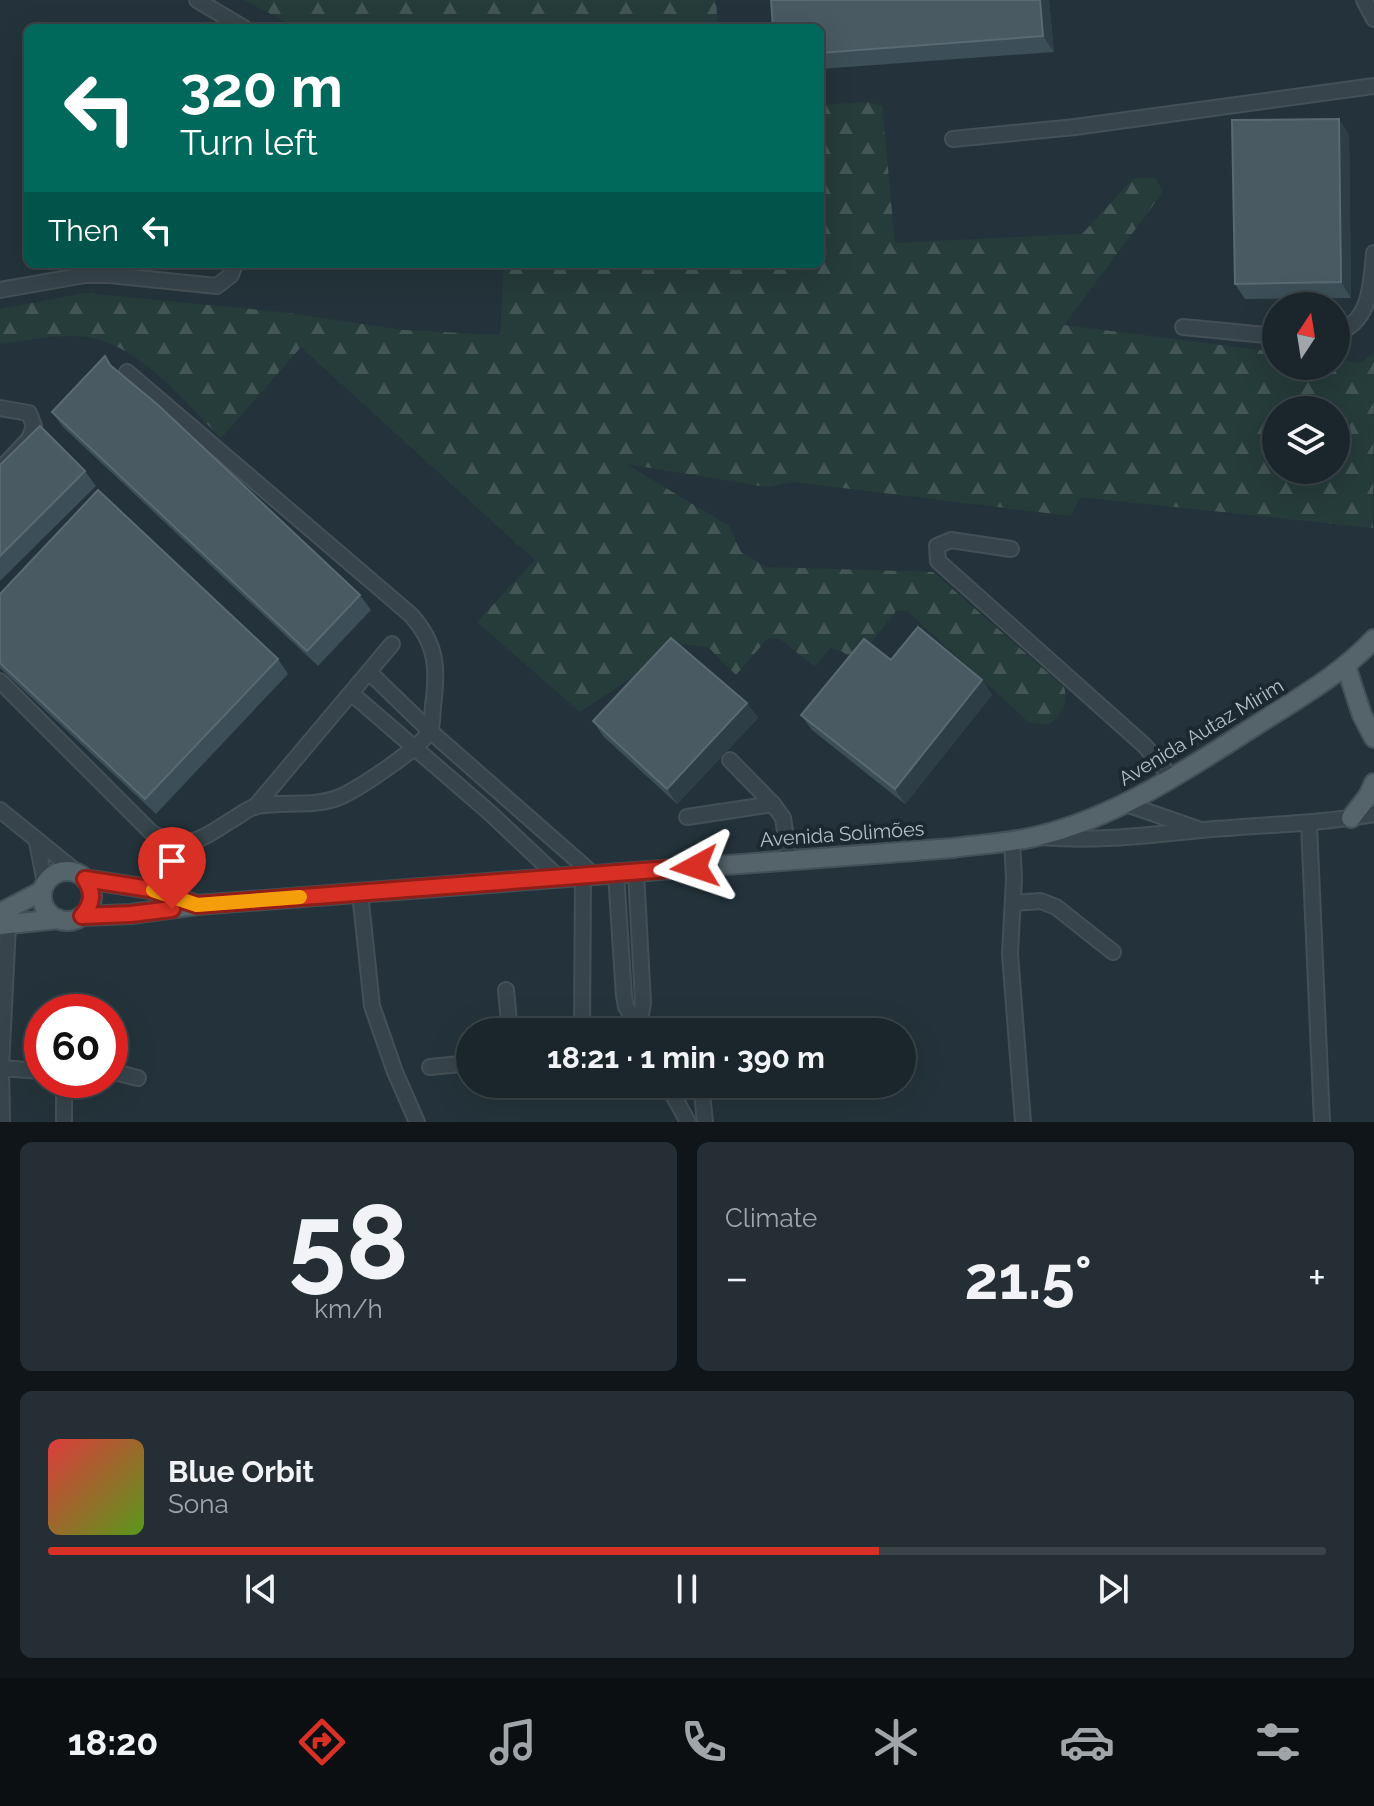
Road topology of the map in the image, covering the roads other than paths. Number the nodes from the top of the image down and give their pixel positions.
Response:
1 (197, 0) edge
2 (1364, 0) edge
3 (1374, 19) edge
4 (237, 24) edge
5 (1374, 86) edge
6 (953, 139) dead end
7 (1374, 253) edge
8 (234, 268) edge
9 (0, 290) edge
10 (1183, 327) dead end
11 (1350, 327) edge
12 (1262, 335) edge
13 (127, 372) dead end
14 (0, 408) edge
15 (0, 470) edge
16 (1011, 549) dead end
17 (1374, 639) edge
18 (392, 644) dead end
19 (1346, 666) junction
20 (369, 672) junction
21 (0, 681) edge
22 (351, 693) junction
23 (430, 731) junction
24 (1374, 738) edge
25 (415, 748) junction
26 (730, 760) dead end
27 (1171, 777) junction
28 (1374, 783) edge
29 (773, 804) junction
30 (1126, 804) junction
31 (255, 807) junction
32 (0, 810) edge
33 (1374, 814) edge
34 (687, 817) dead end
35 (1351, 818) junction
36 (1309, 824) junction
37 (1202, 830) junction
38 (1037, 837) junction
39 (1012, 840) junction
40 (37, 842) junction
41 (789, 859) junction
42 (636, 872) junction
43 (616, 874) junction
44 (82, 876) junction
45 (588, 876) junction
46 (559, 878) junction
47 (44, 887) junction
48 (360, 893) junction
49 (1013, 903) junction
50 (197, 905) junction
51 (82, 916) junction
52 (58, 919) junction
53 (3, 921) edge
54 (1113, 952) dead end
55 (506, 990) dead end
56 (509, 1018) edge
57 (583, 1018) edge
58 (634, 1018) edge
59 (642, 1018) edge
60 (456, 1064) edge
61 (430, 1067) dead end
62 (0, 1068) edge
63 (24, 1070) edge
64 (128, 1076) edge
65 (138, 1078) dead end
66 (64, 1098) edge
67 (674, 1098) edge
68 (702, 1098) edge
69 (703, 1106) junction
70 (684, 1117) edge
71 (2, 1122) edge
72 (64, 1122) edge
73 (417, 1122) edge
74 (705, 1122) edge
75 (1023, 1122) edge
76 (1322, 1122) edge

1 - 4 street
2 - 3 street
5 - 6 street
7 - 11 street
8 - 9 street
10 - 12 street
13 - 23 street
14 - 15 street
16 - 27 street
17 - 19 main road, Avenida Autaz Mirim
18 - 20 street
19 - 24 main road
19 - 27 main road, Avenida Autaz Mirim
20 - 22 street
20 - 23 street
21 - 31 street
22 - 25 street
22 - 31 street
23 - 25 street
23 - 45 street
25 - 31 street
25 - 46 street
26 - 29 street
27 - 30 main road, Avenida Autaz Mirim
28 - 35 main road
29 - 34 street
29 - 41 street
30 - 37 street, Avenida Solimões
30 - 38 main road, Avenida Autaz Mirim
32 - 40 street
33 - 35 street, Avenida Solimões
35 - 36 street, Avenida Solimões
36 - 37 street, Avenida Solimões
36 - 76 street
37 - 38 street, Avenida Solimões
38 - 39 main road, Avenida Solimões
39 - 41 main road, Avenida Solimões
39 - 49 street
40 - 44 street
40 - 47 street
41 - 42 main road, Avenida Solimões
42 - 43 main road, Avenida Solimões
42 - 59 street
43 - 45 main road, Avenida Solimões
43 - 58 street
44 - 47 main road
44 - 50 main road, Avenida Solimões
44 - 51 main road
45 - 46 main road, Avenida Solimões
45 - 57 street
46 - 48 main road, Avenida Solimões
47 - 52 main road
47 - 53 main road
48 - 50 main road, Avenida Solimões
48 - 73 street
49 - 54 street
49 - 75 street
50 - 51 main road, Avenida Solimões
51 - 52 main road
52 - 53 main road
53 - 62 street
55 - 56 street
60 - 61 street
62 - 63 street
62 - 71 street
64 - 65 street
66 - 72 street
67 - 70 street
68 - 69 street
69 - 70 street
69 - 74 street

